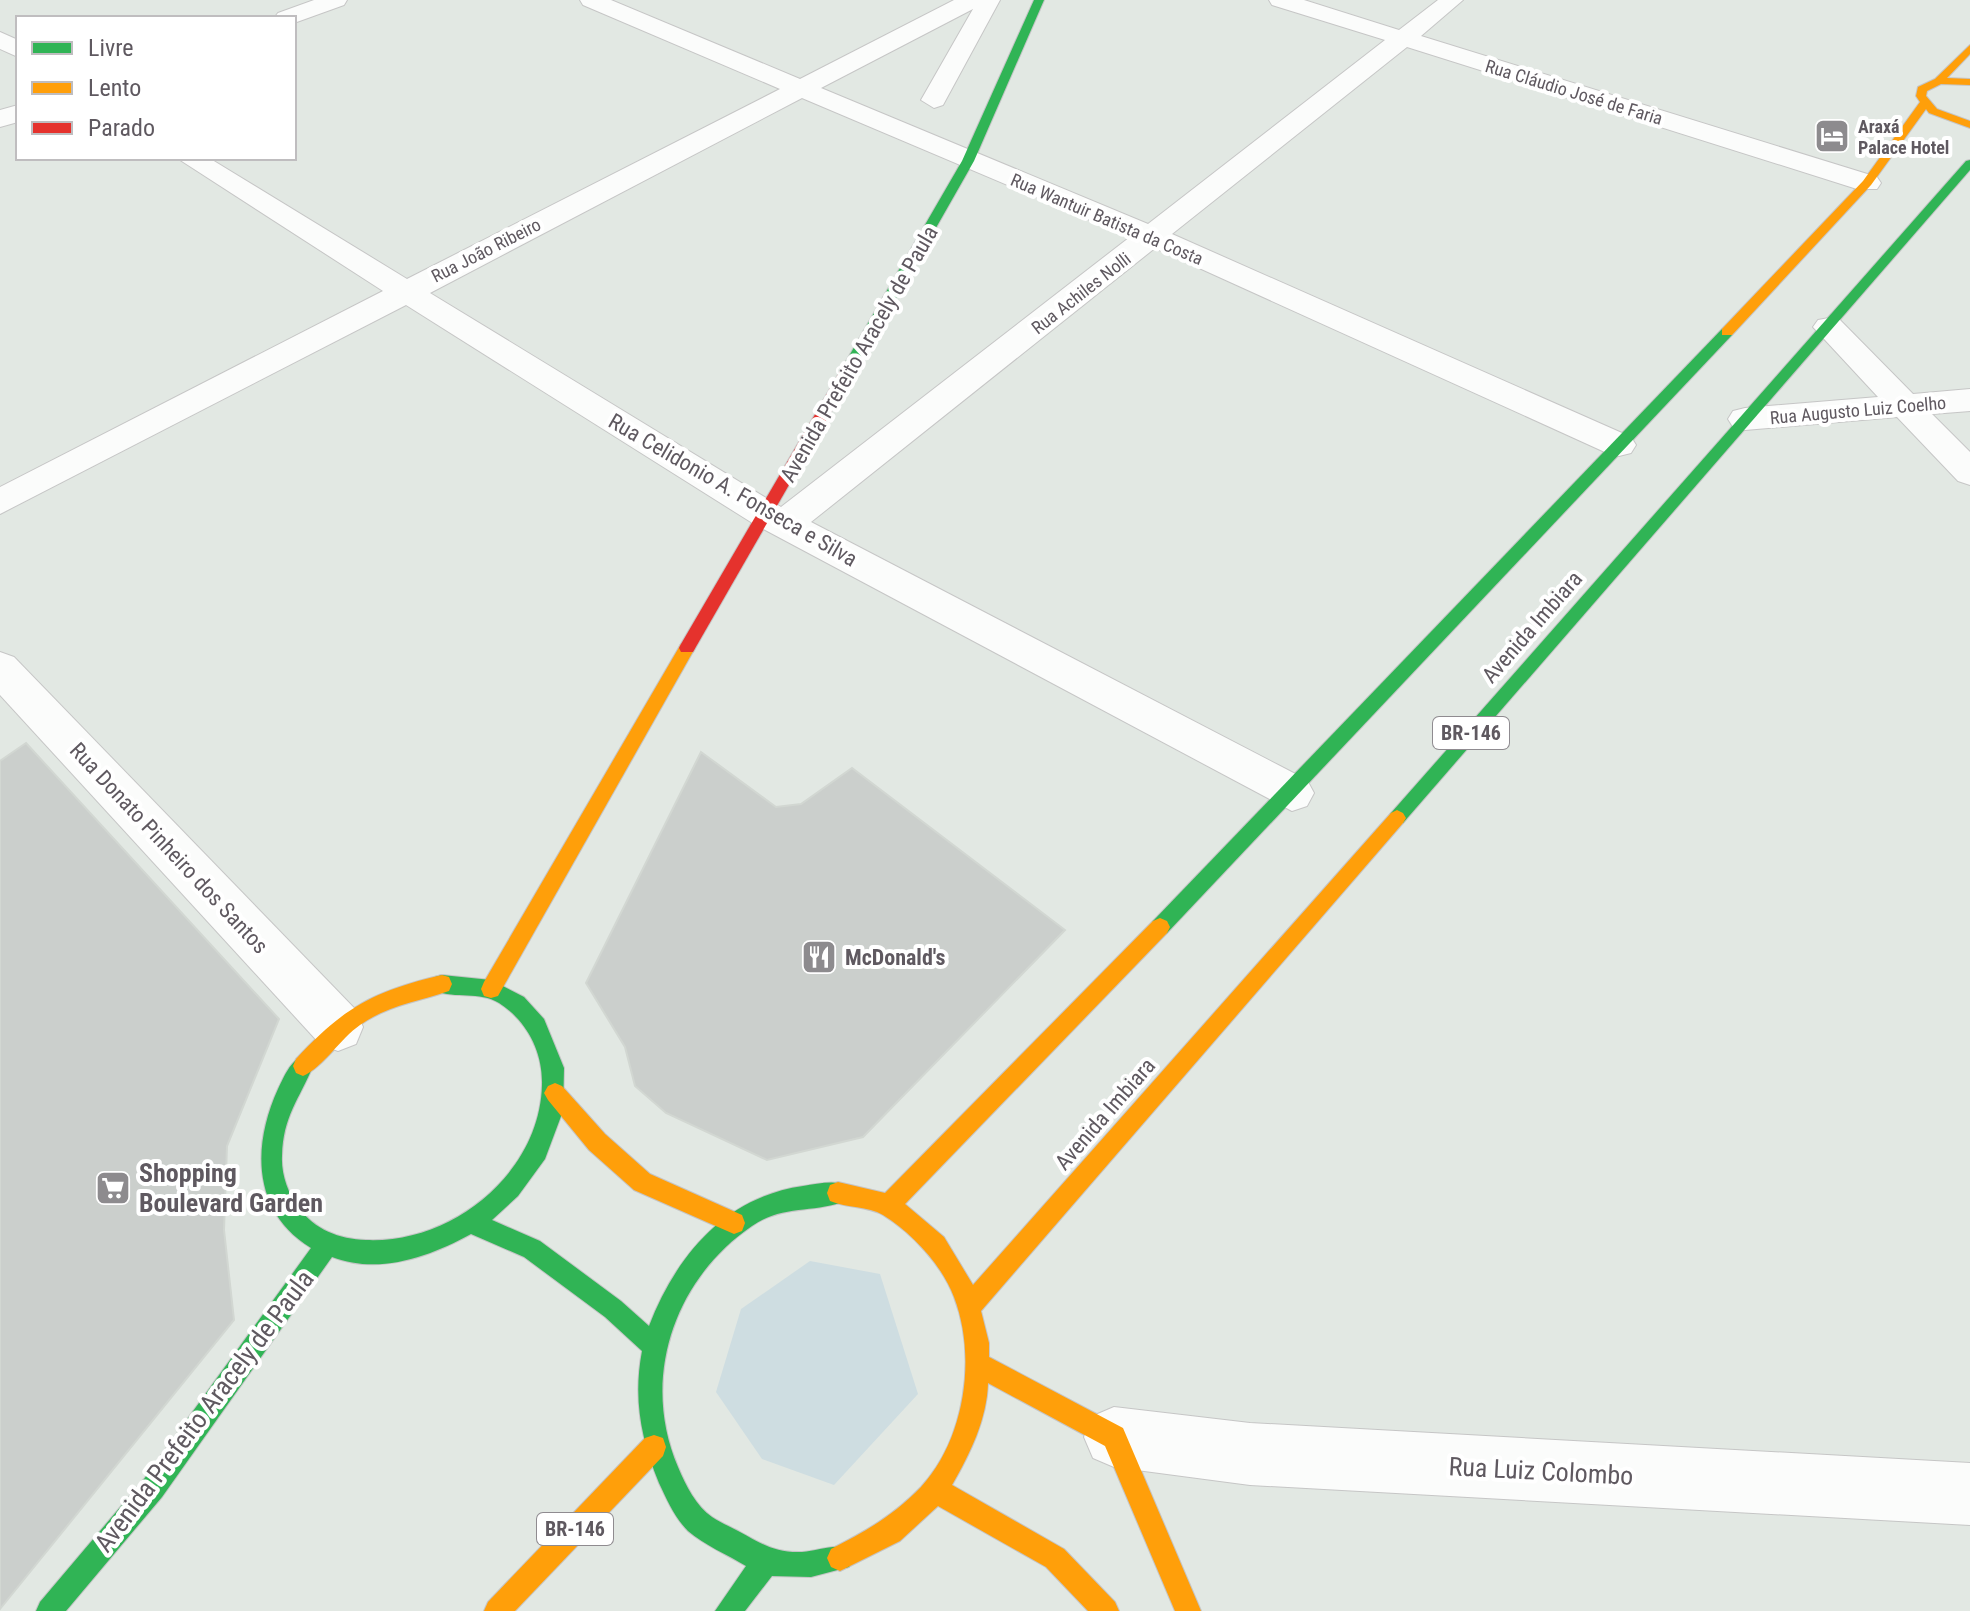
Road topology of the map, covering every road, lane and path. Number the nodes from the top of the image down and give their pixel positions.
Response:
1 (336, 0) edge
2 (591, 0) edge
3 (972, 0) edge
4 (989, 0) edge
5 (1039, 0) edge
6 (1280, 0) edge
7 (1452, 0) edge
8 (292, 16) edge
9 (1401, 37) junction
10 (1970, 48) edge
11 (1939, 81) junction
12 (1970, 82) edge
13 (802, 89) junction
14 (934, 100) dead end
15 (1925, 103) junction
16 (1970, 125) edge
17 (193, 160) edge
18 (968, 161) junction
19 (1970, 163) edge
20 (1867, 183) junction
21 (1154, 237) junction
22 (403, 292) junction
23 (1829, 327) junction
24 (1970, 400) edge
25 (1905, 408) junction
26 (1745, 419) junction
27 (1619, 445) junction
28 (1970, 473) edge
29 (0, 502) edge
30 (776, 520) junction
31 (0, 668) edge
32 (1292, 793) junction
33 (491, 989) junction
34 (338, 1027) junction
35 (555, 1093) junction
36 (888, 1206) junction
37 (473, 1223) junction
38 (734, 1223) junction
39 (326, 1246) junction
40 (972, 1303) junction
41 (653, 1345) junction
42 (981, 1366) junction
43 (1114, 1437) junction
44 (654, 1447) junction
45 (939, 1492) junction
46 (1970, 1494) edge
47 (766, 1562) junction
48 (49, 1611) edge
49 (497, 1611) edge
50 (728, 1611) edge
51 (1106, 1611) edge
52 (1188, 1611) edge

1 - 8 street
2 - 13 street, Rua Wantuir Batista da Costa
3 - 13 street, Rua João Ribeiro
4 - 14 street
5 - 18 main road, Avenida Prefeito Aracely de Paula
6 - 9 street, Rua Cláudio José de Faria
7 - 9 street, Rua Achiles Nolli
9 - 20 street, Rua Cláudio José de Faria
9 - 21 street, Rua Achiles Nolli
10 - 11 main road
11 - 12 main road
11 - 15 main road
13 - 18 street, Rua Wantuir Batista da Costa
13 - 22 street, Rua João Ribeiro
15 - 16 main road
15 - 20 main road
17 - 22 street, Rua Celidonio A. Fonseca e Silva
18 - 21 street, Rua Wantuir Batista da Costa
18 - 30 main road, Avenida Prefeito Aracely de Paula
19 - 23 main road, Avenida Imbiara / BR-146
20 - 27 main road
21 - 27 street, Rua Wantuir Batista da Costa
21 - 30 street, Rua Achiles Nolli
22 - 29 street, Rua João Ribeiro
22 - 30 street, Rua Celidonio A. Fonseca e Silva
23 - 25 street
23 - 26 main road, Avenida Imbiara / BR-146
24 - 25 street, Rua Augusto Luiz Coelho
25 - 26 street, Rua Augusto Luiz Coelho
25 - 28 street
26 - 40 main road, Avenida Imbiara / BR-146
27 - 32 main road
30 - 32 street, Rua Celidonio A. Fonseca e Silva
30 - 33 main road, Avenida Prefeito Aracely de Paula
31 - 34 street, Rua Donato Pinheiro dos Santos
32 - 36 main road
33 - 34 main road
33 - 35 main road
34 - 39 main road
35 - 37 main road
35 - 38 main road
36 - 38 main road
36 - 40 main road
37 - 39 main road
37 - 41 main road
38 - 41 main road
39 - 48 main road, Avenida Prefeito Aracely de Paula
40 - 42 main road
41 - 44 main road
42 - 43 main road
42 - 45 main road
43 - 46 street, Rua Luiz Colombo
43 - 52 main road
44 - 47 main road
44 - 49 main road, BR-146
45 - 47 main road
45 - 51 main road
47 - 50 main road

